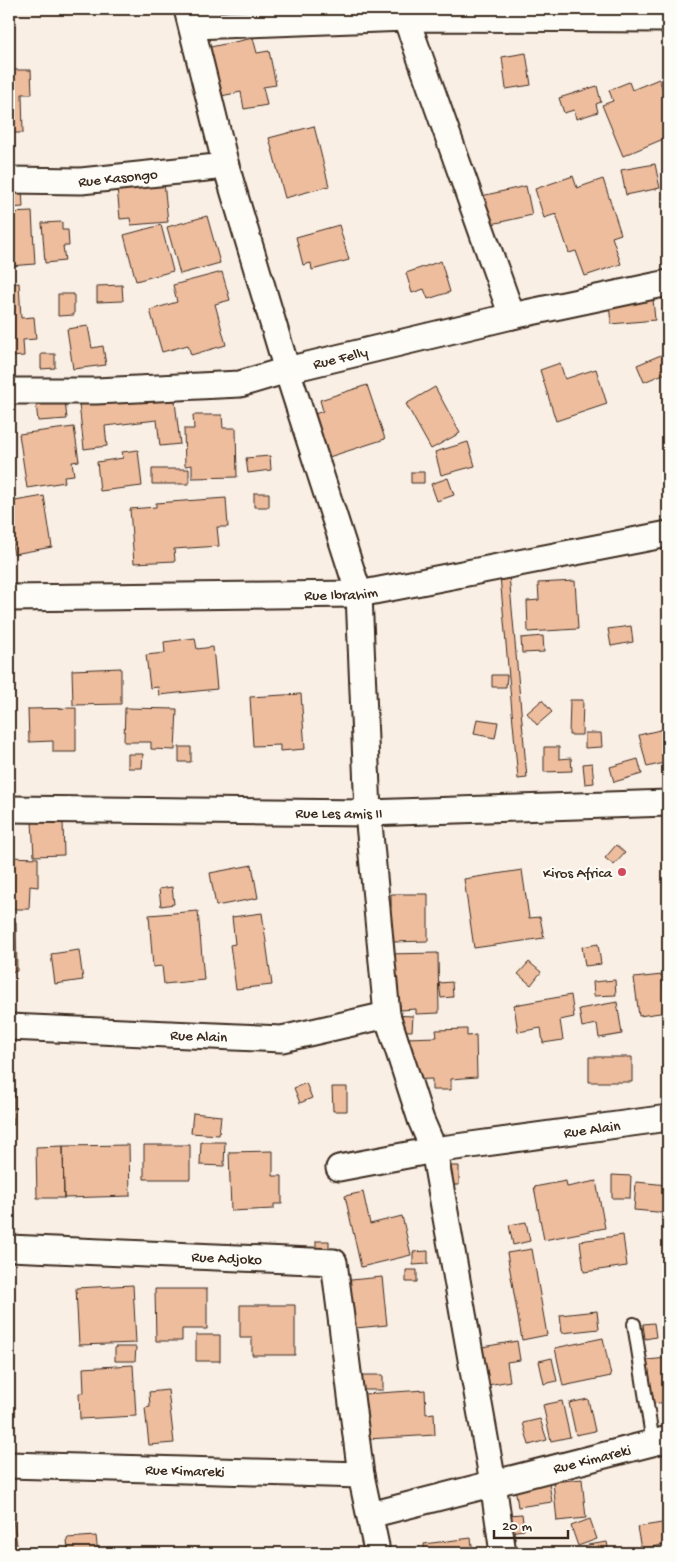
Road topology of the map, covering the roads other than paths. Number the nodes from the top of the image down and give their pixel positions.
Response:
1 (633, 14) edge
2 (190, 17) edge
3 (406, 18) junction
4 (667, 22) edge
5 (226, 166) junction
6 (9, 180) edge
7 (668, 283) edge
8 (512, 316) junction
9 (287, 370) junction
10 (9, 391) edge
11 (668, 534) edge
12 (359, 594) junction
13 (9, 598) edge
14 (668, 803) edge
15 (9, 809) edge
16 (368, 813) junction
17 (387, 1015) junction
18 (9, 1027) edge
19 (668, 1118) edge
20 (434, 1150) junction
21 (339, 1168) dead end
22 (9, 1248) edge
23 (634, 1324) dead end
24 (661, 1441) edge
25 (9, 1466) edge
26 (361, 1475) junction
27 (493, 1483) junction
28 (370, 1515) junction
29 (376, 1546) dead end
30 (504, 1553) edge

1 - 3 street
1 - 4 street
2 - 3 street
2 - 5 street
3 - 8 street
5 - 6 street, Rue Kasongo
5 - 9 street
7 - 8 street, Rue Felly
8 - 9 street, Rue Felly
9 - 10 street, Rue Felly
9 - 12 street
11 - 12 street, Rue Ibrahim
12 - 13 street, Rue Ibrahim
12 - 16 street
14 - 16 street, Rue Les amis II
15 - 16 street, Rue Les amis II
16 - 17 street
17 - 18 street, Rue Alain
17 - 20 street
19 - 20 street, Rue Alain
20 - 21 street, Rue Alain
20 - 27 street
22 - 26 street, Rue Adjoko
23 - 24 lane
24 - 27 street, Rue Kimareki
25 - 26 street, Rue Kimareki
26 - 28 street
27 - 28 street, Rue Kimareki
27 - 30 street
28 - 29 street

